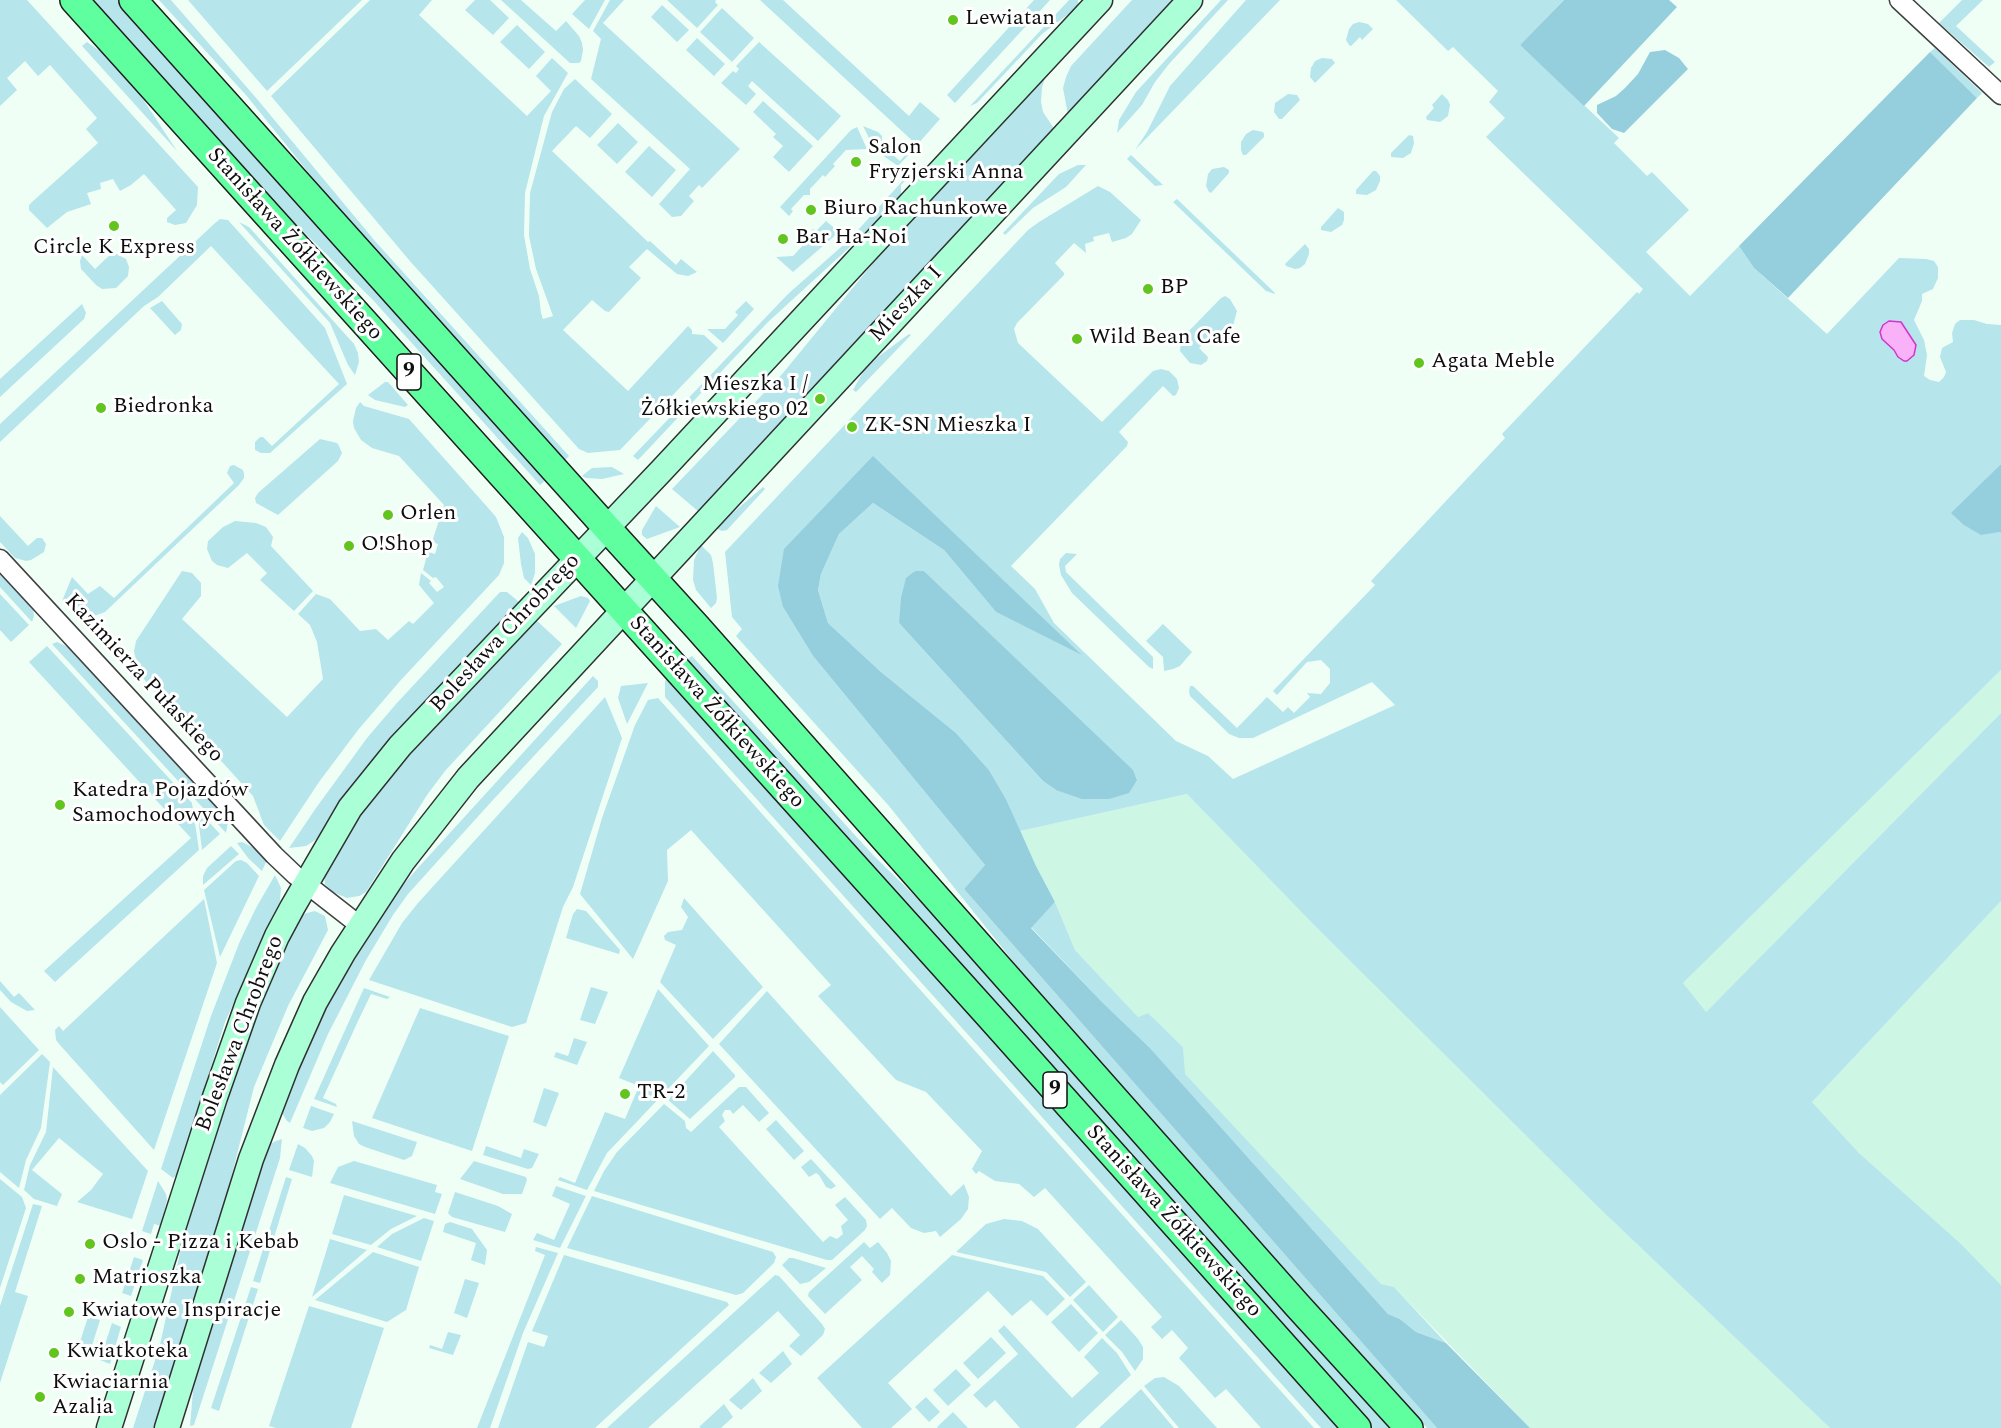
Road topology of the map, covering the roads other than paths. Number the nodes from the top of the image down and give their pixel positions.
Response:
1 (74, 0) edge
2 (134, 0) edge
3 (1100, 0) edge
4 (1190, 0) edge
5 (1899, 0) edge
6 (2001, 95) edge
7 (606, 527) junction
8 (577, 558) junction
9 (0, 559) edge
10 (653, 579) junction
11 (624, 610) junction
12 (305, 883) junction
13 (359, 925) junction
14 (109, 1428) edge
15 (167, 1428) edge
16 (1357, 1428) edge
17 (1409, 1428) edge

1 - 8 main road, Stanisława Żółkiewskiego / 9
2 - 7 main road, Stanisława Żółkiewskiego / 9
3 - 7 street
4 - 10 street, Mieszka I
5 - 6 street
7 - 8 street, Bolesława Chrobrego
7 - 10 main road, Stanisława Żółkiewskiego / 9
8 - 11 main road, Stanisława Żółkiewskiego / 9
8 - 12 street, Bolesława Chrobrego
9 - 12 street, Kazimierza Pułaskiego
10 - 11 street, Mieszka I
10 - 17 main road, Stanisława Żółkiewskiego / 9
11 - 13 street
11 - 16 main road, Stanisława Żółkiewskiego / 9
12 - 13 street, Kazimierza Pułaskiego
12 - 14 street, Bolesława Chrobrego
13 - 15 street

